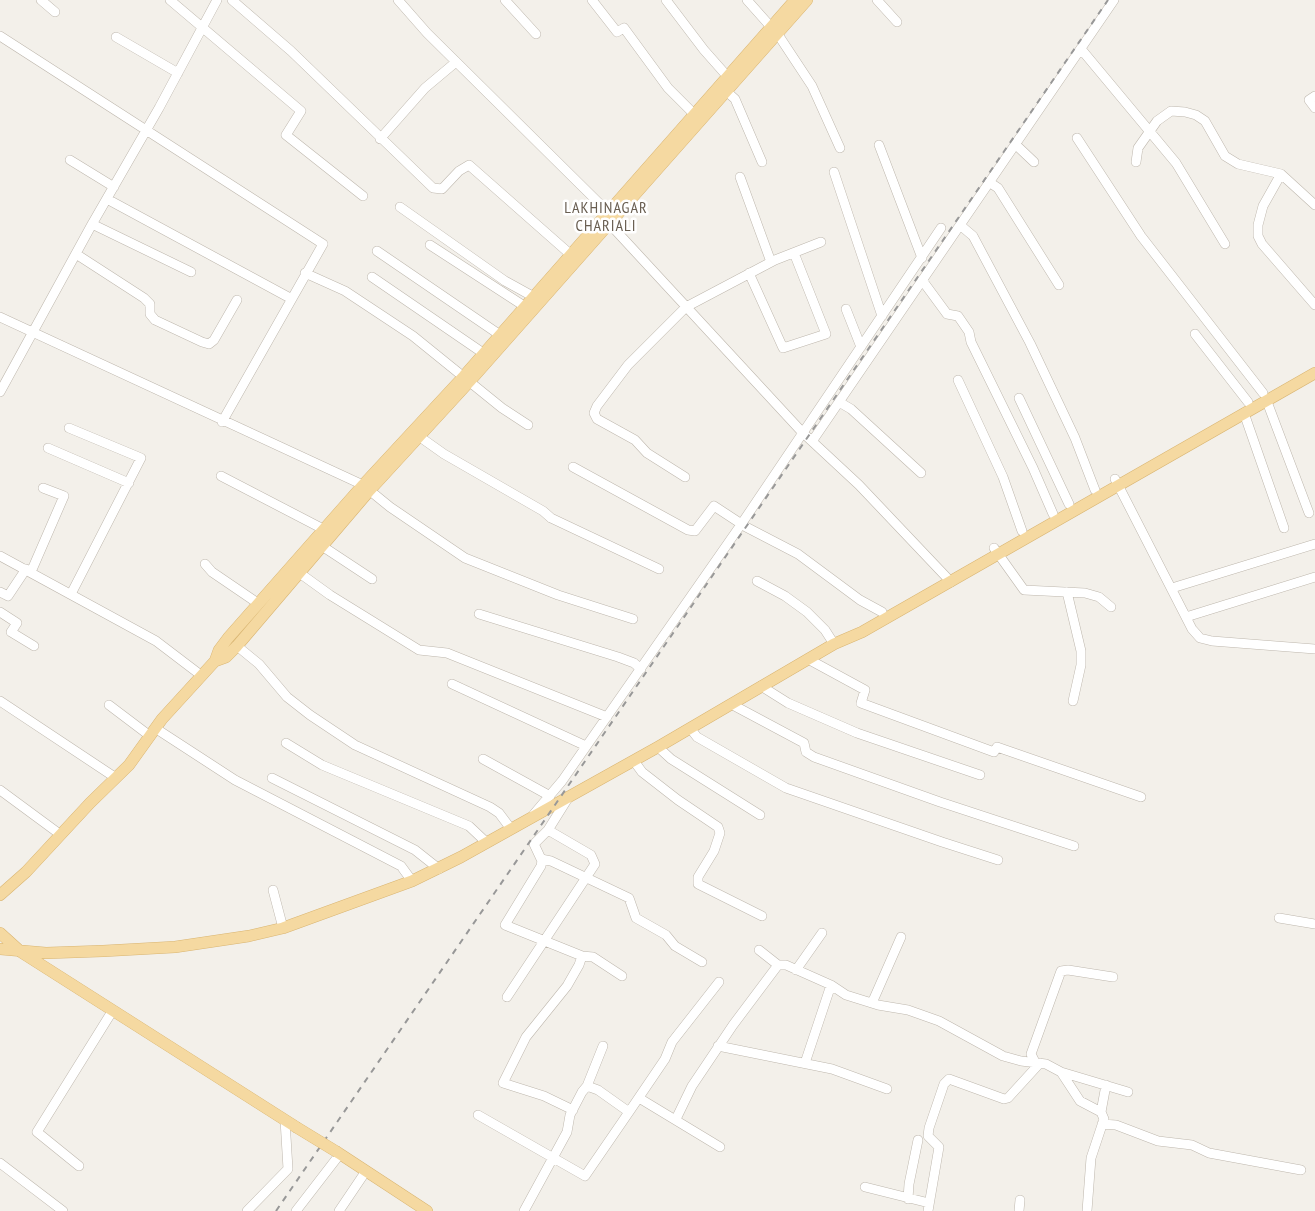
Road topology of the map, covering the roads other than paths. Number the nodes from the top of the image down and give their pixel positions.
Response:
1 (41, 0) edge
2 (170, 0) edge
3 (232, 0) edge
4 (398, 0) edge
5 (505, 0) edge
6 (592, 0) edge
7 (666, 0) edge
8 (748, 0) edge
9 (795, 0) edge
10 (807, 0) edge
11 (877, 0) edge
12 (1114, 0) edge
13 (212, 2) edge
14 (54, 12) dead end
15 (897, 22) dead end
16 (202, 28) junction
17 (774, 30) junction
18 (536, 34) dead end
19 (0, 36) edge
20 (116, 37) dead end
21 (1081, 49) junction
22 (456, 62) junction
23 (178, 73) junction
24 (727, 76) junction
25 (726, 90) junction
26 (1315, 96) edge
27 (1315, 108) edge
28 (694, 114) junction
29 (146, 131) junction
30 (1150, 132) junction
31 (1077, 138) dead end
32 (380, 139) junction
33 (1015, 144) junction
34 (879, 145) dead end
35 (840, 148) dead end
36 (70, 160) dead end
37 (762, 162) dead end
38 (1034, 162) dead end
39 (1136, 162) dead end
40 (834, 172) dead end
41 (1281, 174) junction
42 (740, 177) dead end
43 (989, 182) junction
44 (114, 186) junction
45 (363, 196) dead end
46 (107, 199) junction
47 (1315, 205) edge
48 (400, 208) dead end
49 (607, 217) junction
50 (92, 224) junction
51 (960, 224) junction
52 (941, 228) dead end
53 (821, 242) dead end
54 (1225, 244) dead end
55 (430, 245) dead end
56 (377, 250) dead end
57 (794, 253) junction
58 (76, 254) junction
59 (570, 254) junction
60 (922, 258) junction
61 (771, 262) junction
62 (191, 272) dead end
63 (305, 273) junction
64 (749, 273) junction
65 (372, 277) dead end
66 (922, 280) junction
67 (1059, 286) dead end
68 (534, 297) junction
69 (290, 298) junction
70 (237, 300) dead end
71 (1315, 305) edge
72 (524, 306) junction
73 (686, 307) junction
74 (846, 309) dead end
75 (882, 316) junction
76 (0, 317) edge
77 (33, 333) junction
78 (500, 334) junction
79 (1194, 334) dead end
80 (861, 347) junction
81 (483, 353) junction
82 (1315, 364) edge
83 (1315, 372) edge
84 (467, 378) junction
85 (958, 380) dead end
86 (0, 392) edge
87 (1264, 396) junction
88 (1019, 398) dead end
89 (839, 402) junction
90 (1246, 407) junction
91 (222, 422) junction
92 (528, 425) dead end
93 (69, 428) dead end
94 (802, 432) junction
95 (420, 437) junction
96 (813, 440) junction
97 (48, 448) dead end
98 (573, 467) dead end
99 (920, 473) dead end
100 (221, 476) dead end
101 (685, 476) dead end
102 (1116, 481) junction
103 (129, 483) junction
104 (42, 488) dead end
105 (366, 488) junction
106 (1095, 490) junction
107 (1069, 504) junction
108 (1053, 514) junction
109 (1309, 514) dead end
110 (742, 524) junction
111 (1284, 528) dead end
112 (325, 530) junction
113 (1022, 531) junction
114 (1315, 544) edge
115 (322, 546) junction
116 (997, 550) junction
117 (0, 556) edge
118 (205, 564) dead end
119 (28, 570) junction
120 (296, 570) junction
121 (659, 570) dead end
122 (1315, 576) edge
123 (372, 578) dead end
124 (949, 579) junction
125 (757, 582) dead end
126 (1172, 588) junction
127 (0, 592) edge
128 (1067, 592) junction
129 (71, 594) junction
130 (259, 604) junction
131 (1111, 607) dead end
132 (0, 612) edge
133 (882, 612) junction
134 (479, 614) dead end
135 (1186, 617) junction
136 (633, 619) dead end
137 (847, 637) junction
138 (834, 644) junction
139 (34, 646) dead end
140 (237, 646) junction
141 (1315, 649) edge
142 (808, 659) junction
143 (215, 661) junction
144 (641, 669) junction
145 (202, 676) junction
146 (452, 684) dead end
147 (761, 686) junction
148 (0, 701) edge
149 (1073, 701) dead end
150 (730, 704) junction
151 (109, 705) dead end
152 (607, 717) junction
153 (690, 728) junction
154 (153, 732) junction
155 (286, 743) dead end
156 (586, 746) junction
157 (658, 747) junction
158 (483, 759) dead end
159 (634, 761) junction
160 (980, 775) dead end
161 (116, 778) junction
162 (272, 778) dead end
163 (0, 790) edge
164 (550, 796) junction
165 (568, 798) junction
166 (1141, 798) dead end
167 (760, 815) dead end
168 (530, 818) junction
169 (511, 828) junction
170 (548, 830) junction
171 (61, 834) junction
172 (487, 843) junction
173 (1074, 846) dead end
174 (541, 859) junction
175 (998, 860) dead end
176 (439, 869) junction
177 (586, 878) junction
178 (412, 881) junction
179 (273, 890) dead end
180 (0, 895) edge
181 (762, 916) dead end
182 (1279, 918) dead end
183 (1315, 924) edge
184 (283, 928) junction
185 (822, 933) dead end
186 (0, 934) edge
187 (901, 937) dead end
188 (545, 942) junction
189 (0, 949) edge
190 (759, 950) dead end
191 (21, 952) junction
192 (582, 956) junction
193 (702, 962) dead end
194 (778, 965) junction
195 (796, 970) junction
196 (622, 976) dead end
197 (1113, 977) dead end
198 (719, 982) dead end
199 (831, 985) junction
200 (507, 997) dead end
201 (872, 1003) junction
202 (113, 1010) junction
203 (604, 1046) dead end
204 (718, 1046) junction
205 (1038, 1062) junction
206 (805, 1063) junction
207 (1061, 1072) junction
208 (1106, 1085) junction
209 (587, 1086) junction
210 (887, 1089) dead end
211 (1128, 1092) dead end
212 (639, 1098) junction
213 (572, 1110) junction
214 (629, 1112) junction
215 (1101, 1112) junction
216 (478, 1115) dead end
217 (676, 1119) junction
218 (285, 1120) junction
219 (1102, 1124) junction
220 (918, 1140) dead end
221 (720, 1148) dead end
222 (338, 1153) junction
223 (552, 1159) junction
224 (0, 1163) edge
225 (79, 1166) dead end
226 (1301, 1170) dead end
227 (366, 1171) junction
228 (865, 1187) dead end
229 (908, 1199) junction
230 (1020, 1200) dead end
231 (929, 1207) edge
232 (63, 1211) edge
233 (247, 1211) edge
234 (296, 1211) edge
235 (339, 1211) edge
236 (428, 1211) edge
237 (524, 1211) edge
238 (1020, 1211) edge
239 (1087, 1211) edge

1 - 14 street
2 - 16 street
3 - 32 street
4 - 22 street
5 - 18 street
6 - 28 street
7 - 24 street
8 - 17 street
9 - 17 main road
10 - 17 main road
11 - 15 street
12 - 21 street
13 - 16 street
16 - 23 street
16 - 45 street
17 - 24 main road
17 - 25 main road
17 - 35 street
19 - 29 street
20 - 23 street
21 - 30 street
21 - 33 street
22 - 32 street
22 - 49 street
23 - 29 street
24 - 28 main road
25 - 37 street
25 - 49 main road
26 - 27 street
28 - 49 main road
29 - 44 street
29 - 63 street
30 - 39 street
30 - 41 street
30 - 54 street
31 - 87 street
32 - 59 street
33 - 38 street
33 - 43 street
34 - 60 street
36 - 44 street
40 - 75 street
41 - 47 street
41 - 71 street
42 - 61 street
43 - 51 street
43 - 67 street
44 - 46 street
46 - 50 street
46 - 69 street
48 - 68 street
49 - 59 main road
49 - 73 street
49 - 84 main road
50 - 58 street
50 - 62 street
51 - 66 street
51 - 106 street
52 - 60 street
53 - 57 street
55 - 72 street
56 - 78 street
57 - 61 street
57 - 64 street
58 - 70 street
58 - 77 street
59 - 68 main road
60 - 75 street
61 - 64 street
63 - 69 street
63 - 84 street
64 - 73 street
65 - 81 street
66 - 89 street
66 - 108 street
68 - 72 main road
69 - 91 street
72 - 78 main road
73 - 94 street
73 - 101 street
74 - 80 street
75 - 80 street
76 - 77 street
77 - 86 street
77 - 91 street
78 - 81 main road
79 - 90 street
80 - 94 street
81 - 84 main road
82 - 87 main road
83 - 87 main road
84 - 92 street
84 - 95 main road
84 - 105 main road
85 - 113 street
87 - 90 main road
87 - 109 street
88 - 107 street
89 - 96 street
89 - 99 street
90 - 102 main road
90 - 111 street
91 - 105 street
93 - 103 street
94 - 96 street
94 - 110 street
95 - 105 main road
95 - 121 street
96 - 124 street
97 - 103 street
98 - 110 street
100 - 112 street
102 - 106 main road
102 - 116 main road
102 - 126 street
103 - 129 street
104 - 119 street
105 - 112 main road
105 - 115 main road
105 - 136 street
106 - 107 main road
107 - 108 main road
108 - 113 main road
110 - 133 street
110 - 144 street
112 - 120 main road
113 - 116 main road
114 - 126 street
115 - 120 main road
115 - 123 street
116 - 124 main road
116 - 128 street
117 - 119 street
118 - 130 street
119 - 127 street
119 - 129 street
120 - 130 main road
120 - 140 main road
120 - 152 street
122 - 135 street
124 - 133 main road
124 - 137 main road
125 - 138 street
126 - 135 street
128 - 131 street
128 - 149 street
129 - 145 street
130 - 143 main road
132 - 139 street
133 - 137 main road
134 - 144 street
135 - 141 street
137 - 138 main road
138 - 142 main road
140 - 143 main road
140 - 169 street
142 - 147 main road
142 - 166 street
143 - 145 main road
144 - 152 street
145 - 154 main road
146 - 156 street
147 - 150 main road
147 - 160 street
148 - 161 street
150 - 153 main road
150 - 173 street
151 - 154 street
152 - 156 street
153 - 157 main road
153 - 175 street
154 - 161 main road
154 - 178 street
155 - 172 street
156 - 164 street
157 - 159 main road
157 - 167 street
158 - 164 street
159 - 165 main road
159 - 181 street
161 - 171 main road
162 - 176 street
163 - 171 street
164 - 168 street
165 - 168 main road
165 - 170 street
168 - 169 main road
169 - 172 main road
170 - 174 street
170 - 177 street
171 - 180 main road
172 - 176 main road
174 - 177 street
174 - 188 street
176 - 178 main road
177 - 188 street
177 - 193 street
178 - 184 main road
179 - 184 street
182 - 183 street
184 - 191 main road
185 - 195 street
186 - 191 main road
187 - 201 street
188 - 192 street
188 - 200 street
189 - 191 main road
190 - 194 street
191 - 202 main road
192 - 196 street
192 - 213 street
194 - 195 street
194 - 204 street
195 - 199 street
197 - 205 street
198 - 212 street
199 - 201 street
199 - 206 street
201 - 205 street
202 - 218 main road
202 - 225 street
203 - 209 street
204 - 206 street
204 - 217 street
205 - 207 street
205 - 231 street
206 - 210 street
207 - 208 street
207 - 215 street
208 - 211 street
208 - 215 street
209 - 213 street
209 - 214 street
212 - 214 street
212 - 217 street
213 - 223 street
214 - 223 street
215 - 219 street
216 - 223 street
217 - 221 street
218 - 222 main road, bridge
218 - 233 street
219 - 226 street
219 - 239 street
220 - 229 street
222 - 227 main road
222 - 234 street
223 - 237 street
224 - 232 street
227 - 235 street
227 - 236 main road
228 - 229 street
229 - 231 street
230 - 238 street

